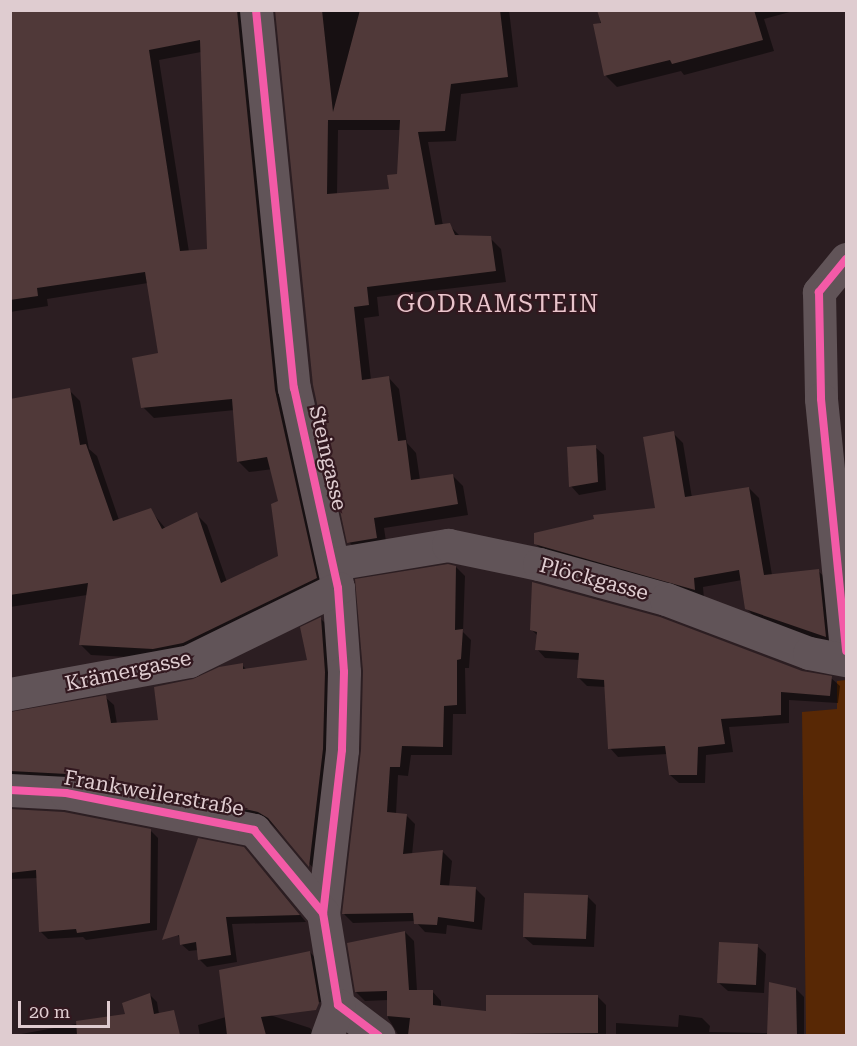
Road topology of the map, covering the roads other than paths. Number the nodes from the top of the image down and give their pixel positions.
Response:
1 (256, 10) edge
2 (846, 259) edge
3 (834, 399) edge
4 (336, 576) junction
5 (846, 651) edge
6 (846, 660) edge
7 (10, 694) edge
8 (10, 790) edge
9 (323, 913) junction
10 (338, 1005) junction
11 (327, 1035) edge
12 (379, 1035) edge

1 - 4 street, Steingasse
2 - 3 street
3 - 5 street
4 - 6 street, Plöckgasse
4 - 7 street, Krämergasse
4 - 9 street, Steingasse
8 - 9 street, Frankweilerstraße
9 - 10 street
10 - 11 street
10 - 12 street

